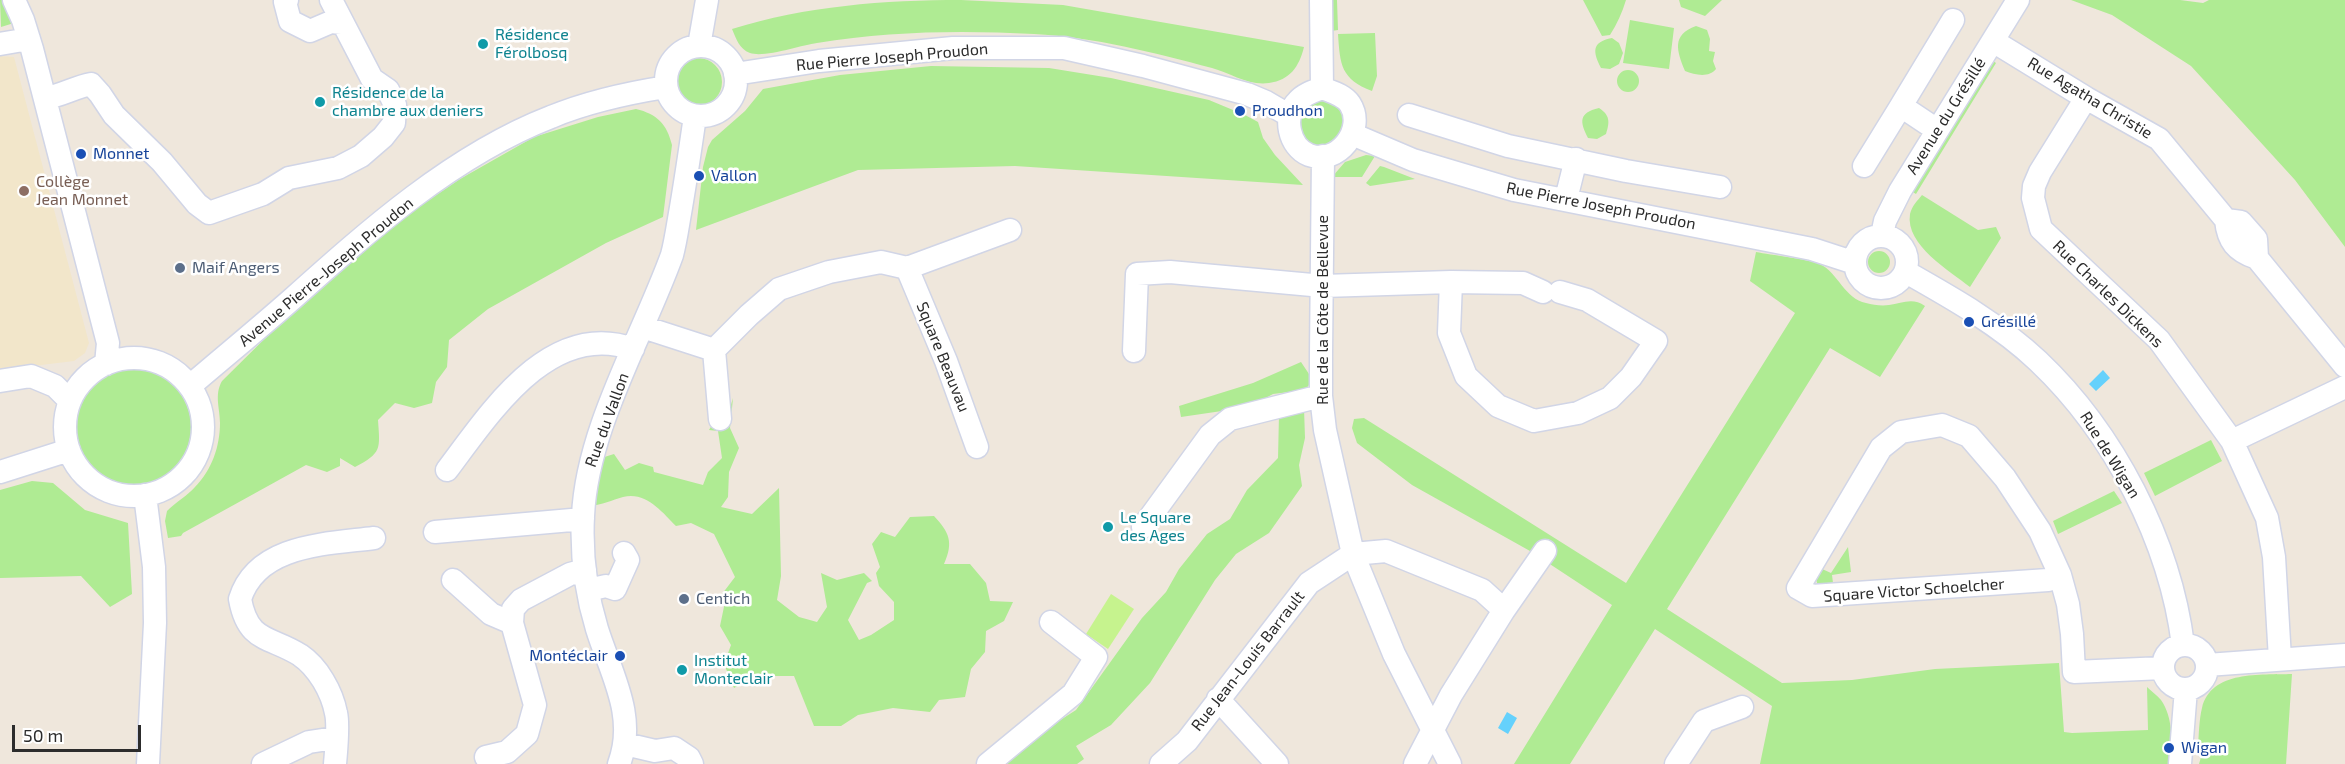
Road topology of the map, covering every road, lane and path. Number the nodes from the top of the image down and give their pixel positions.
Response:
1 (14, 0) edge
2 (28, 0) edge
3 (287, 0) edge
4 (331, 0) edge
5 (707, 0) edge
6 (1321, 0) edge
7 (2018, 0) edge
8 (1953, 20) dead end
9 (342, 23) junction
10 (29, 39) junction
11 (1993, 41) junction
12 (0, 44) edge
13 (699, 46) junction
14 (735, 74) junction
15 (666, 87) junction
16 (1322, 88) junction
17 (51, 97) junction
18 (2086, 98) junction
19 (1901, 106) junction
20 (1409, 114) dead end
21 (695, 116) junction
22 (1290, 116) junction
23 (1937, 130) junction
24 (1352, 134) junction
25 (1323, 156) junction
26 (1576, 159) junction
27 (1864, 166) dead end
28 (1720, 187) dead end
29 (1566, 199) junction
30 (1010, 230) dead end
31 (1882, 235) junction
32 (1855, 263) junction
33 (907, 268) junction
34 (1906, 272) junction
35 (1451, 282) junction
36 (1323, 286) junction
37 (643, 327) junction
38 (633, 349) junction
39 (714, 350) junction
40 (1134, 351) dead end
41 (136, 358) junction
42 (106, 364) junction
43 (2345, 366) edge
44 (0, 381) edge
45 (190, 386) junction
46 (2345, 387) edge
47 (1322, 396) junction
48 (70, 401) junction
49 (720, 418) dead end
50 (2232, 441) junction
51 (978, 447) dead end
52 (69, 450) junction
53 (447, 470) dead end
54 (0, 472) edge
55 (145, 495) junction
56 (583, 519) junction
57 (1143, 527) dead end
58 (435, 532) dead end
59 (374, 538) dead end
60 (1545, 551) dead end
61 (624, 553) dead end
62 (1353, 554) junction
63 (2060, 575) junction
64 (453, 580) dead end
65 (586, 580) junction
66 (1504, 610) junction
67 (1051, 622) dead end
68 (512, 623) junction
69 (2182, 645) junction
70 (2345, 655) edge
71 (2280, 659) junction
72 (2206, 665) junction
73 (2163, 668) junction
74 (2186, 689) junction
75 (1218, 699) junction
76 (1742, 707) dead end
77 (1433, 731) junction
78 (335, 738) junction
79 (622, 754) edge
80 (486, 757) dead end
81 (657, 757) edge
82 (148, 764) edge
83 (263, 764) edge
84 (335, 764) edge
85 (692, 764) edge
86 (988, 764) edge
87 (1161, 764) edge
88 (1277, 764) edge
89 (1415, 764) edge
90 (1450, 764) edge
91 (1676, 764) edge
92 (2180, 764) edge

1 - 10 street
2 - 17 street
3 - 9 street
4 - 9 street
5 - 13 street
6 - 16 street
7 - 11 street, Avenue du Grésillé
8 - 19 street
9 - 17 street
10 - 12 street
10 - 17 street
11 - 18 street, Rue Agatha Christie
11 - 23 street, Avenue du Grésillé
13 - 14 street
13 - 15 street
14 - 21 street
14 - 22 street, Rue Pierre Joseph Proudon
15 - 21 street
15 - 45 street, Avenue Pierre-Joseph Proudon
16 - 22 street
16 - 24 street
17 - 41 street
17 - 42 street
18 - 43 street, Rue Agatha Christie
18 - 50 street, Rue Charles Dickens
19 - 23 street
19 - 27 street
20 - 26 street
21 - 37 street, Rue du Vallon
22 - 25 street
23 - 31 street, Avenue du Grésillé
24 - 25 street
24 - 29 street, Rue Pierre Joseph Proudon
25 - 36 street, Rue de la Côte de Bellevue
26 - 28 street
26 - 29 street
29 - 32 street, Rue Pierre Joseph Proudon
30 - 33 street
31 - 32 street
31 - 34 street
32 - 34 street
33 - 39 street
33 - 51 street, Square Beauvau
34 - 69 street, Rue de Wigan
35 - 35 street
35 - 36 street
36 - 40 street
36 - 47 street, Rue de la Côte de Bellevue
37 - 38 street, Rue du Vallon
37 - 39 street
38 - 53 street
38 - 56 street, Rue du Vallon
39 - 49 street
41 - 42 street
41 - 45 street
42 - 48 street
44 - 48 street
45 - 55 street
46 - 50 street
47 - 57 street
47 - 62 street, Rue de la Côte de Bellevue
48 - 52 street
50 - 71 street, Rue Charles Dickens
52 - 54 street
52 - 55 street
55 - 82 street
56 - 58 street
56 - 65 street, Rue du Vallon
59 - 78 street
60 - 66 street
61 - 65 street
62 - 66 street, Rue Jean-Louis Barrault
62 - 75 street, Rue Jean-Louis Barrault
62 - 77 street, Rue de la Côte de Bellevue
63 - 63 street, Square Victor Schoelcher
63 - 73 street, Square Victor Schoelcher
64 - 68 street
65 - 68 street
65 - 79 street, Rue du Vallon
66 - 77 street
67 - 86 street
68 - 80 street
69 - 72 street
69 - 73 street
70 - 71 street
71 - 72 street
72 - 74 street
73 - 74 street
74 - 92 street
75 - 87 street, Rue Jean-Louis Barrault
75 - 88 street
76 - 91 street
77 - 89 street
77 - 90 street, Rue de la Côte de Bellevue
78 - 83 street
78 - 84 street
79 - 81 street
81 - 85 street

